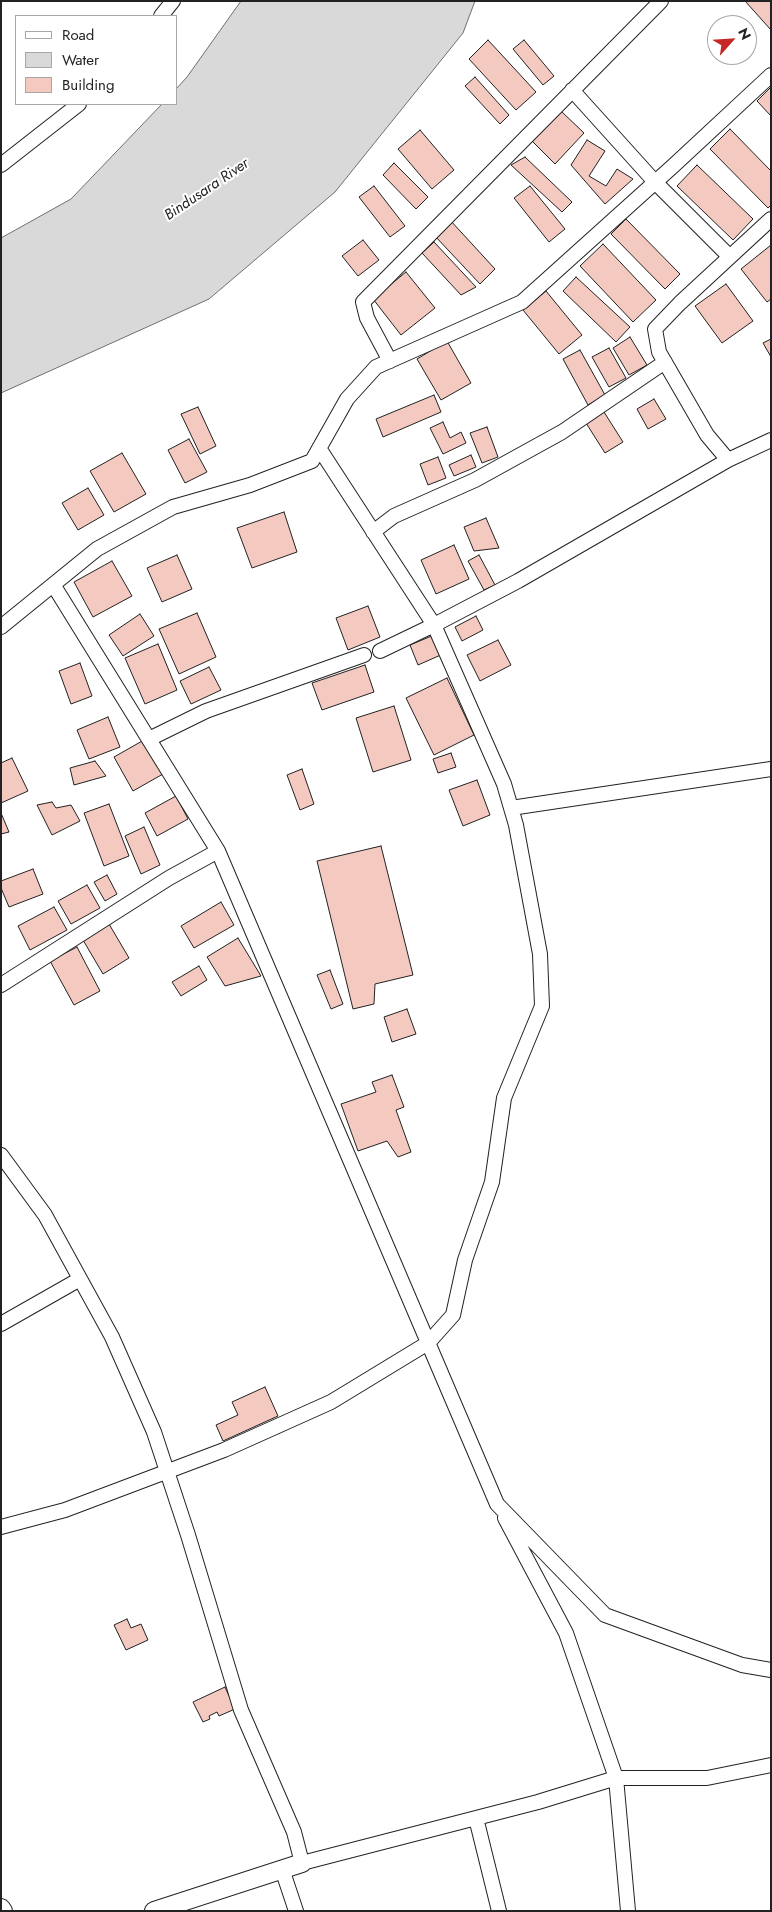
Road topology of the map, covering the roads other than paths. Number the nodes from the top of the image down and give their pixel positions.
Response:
1 (173, 1) edge
2 (661, 1) edge
3 (163, 15) edge
4 (771, 75) edge
5 (572, 90) junction
6 (78, 105) edge
7 (1, 165) edge
8 (655, 182) junction
9 (771, 219) edge
10 (730, 257) junction
11 (390, 361) junction
12 (665, 362) junction
13 (771, 440) edge
14 (319, 448) junction
15 (728, 460) junction
16 (373, 532) junction
17 (54, 586) junction
18 (434, 625) junction
19 (1, 627) edge
20 (380, 651) dead end
21 (364, 655) dead end
22 (149, 739) junction
23 (771, 769) edge
24 (511, 808) junction
25 (218, 850) junction
26 (1, 985) edge
27 (1, 1155) edge
28 (80, 1279) junction
29 (1, 1324) edge
30 (428, 1343) junction
31 (166, 1470) junction
32 (497, 1504) junction
33 (1, 1527) edge
34 (771, 1670) edge
35 (771, 1765) edge
36 (616, 1778) junction
37 (476, 1818) junction
38 (302, 1863) junction
39 (282, 1869) junction
40 (179, 1907) edge
41 (154, 1911) edge
42 (296, 1911) edge
43 (499, 1911) edge
44 (628, 1911) edge

1 - 3 street
2 - 5 street
4 - 8 street
5 - 8 street
5 - 11 street
6 - 7 street
8 - 10 street
8 - 11 street
9 - 10 street
10 - 12 street
11 - 14 street
12 - 15 street
12 - 16 street
13 - 15 street
14 - 16 street
14 - 17 street
15 - 18 street
16 - 18 street
17 - 19 street
17 - 22 street
18 - 20 street
18 - 24 street
21 - 22 street
22 - 25 street
23 - 24 street
24 - 30 street
25 - 26 street
25 - 30 street
27 - 28 street
28 - 29 street
28 - 31 street
30 - 31 street
30 - 32 street
31 - 33 street
31 - 38 street
32 - 34 street
32 - 36 street
35 - 36 street
36 - 37 street
36 - 44 street
37 - 38 street
37 - 43 street
38 - 39 street
39 - 40 street
39 - 42 street
40 - 41 street

